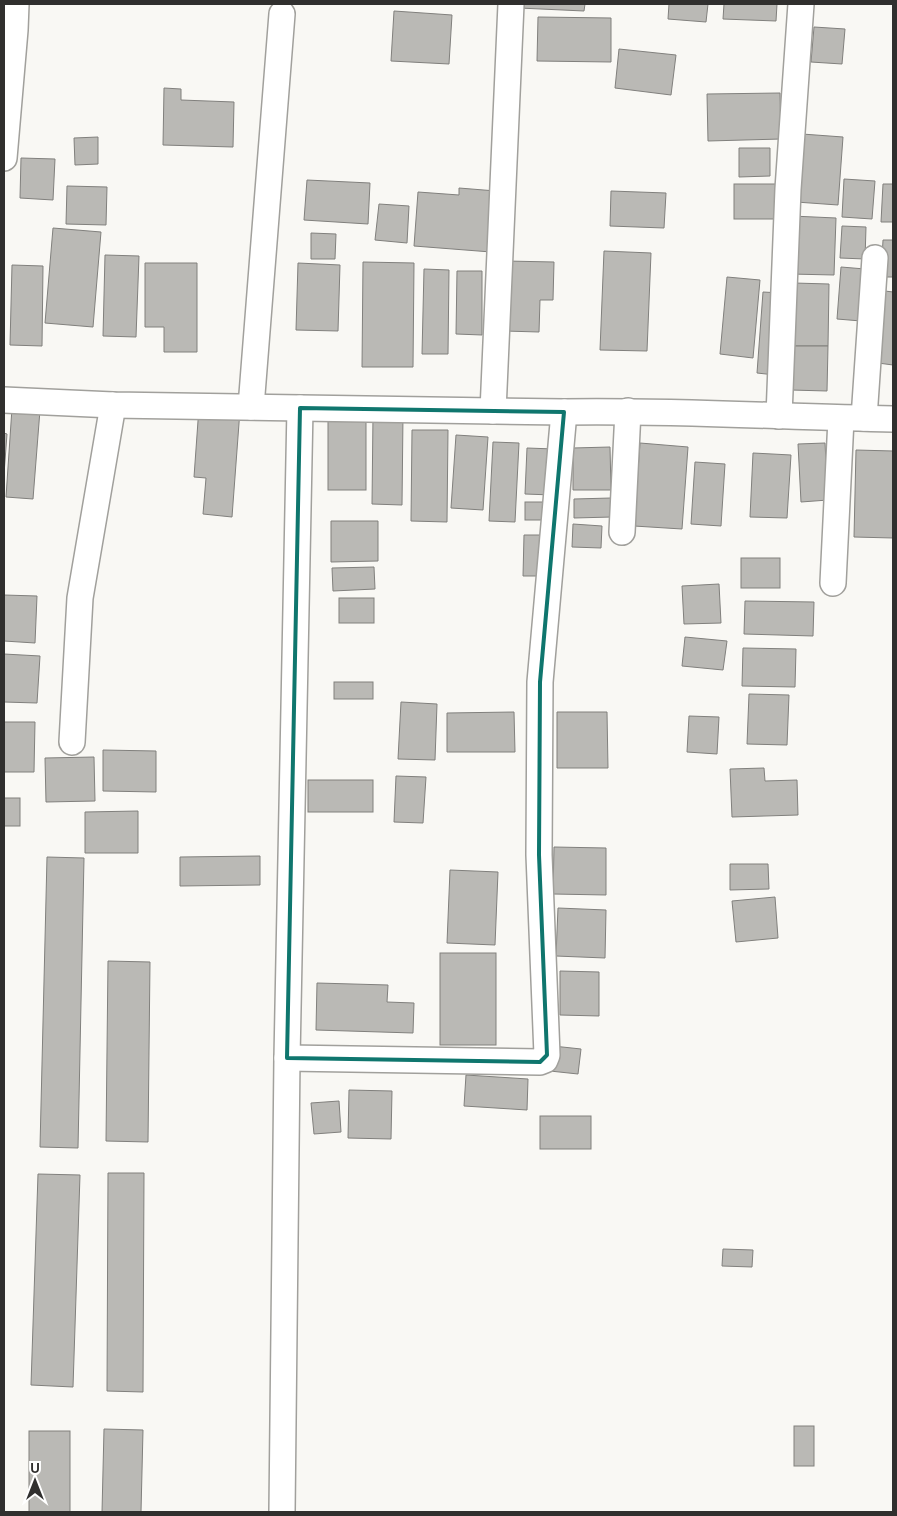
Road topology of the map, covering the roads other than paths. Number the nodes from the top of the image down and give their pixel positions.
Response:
1 (16, 4) edge
2 (512, 4) edge
3 (801, 4) edge
4 (282, 14) dead end
5 (4, 158) edge
6 (874, 258) dead end
7 (4, 400) edge
8 (113, 405) junction
9 (250, 407) junction
10 (300, 408) junction
11 (493, 411) junction
12 (628, 411) junction
13 (564, 412) junction
14 (779, 416) junction
15 (893, 418) edge
16 (852, 419) junction
17 (622, 532) dead end
18 (834, 584) dead end
19 (72, 742) dead end
20 (287, 1058) junction
21 (282, 1512) edge

1 - 5 street
2 - 11 street
3 - 14 street
4 - 9 street
6 - 16 street
7 - 8 street
8 - 9 street
8 - 19 street
9 - 10 street
10 - 11 street
10 - 20 street
11 - 13 street
12 - 13 street
12 - 14 street
12 - 17 street
13 - 20 street
14 - 16 street
15 - 16 street
16 - 18 street
20 - 21 street

